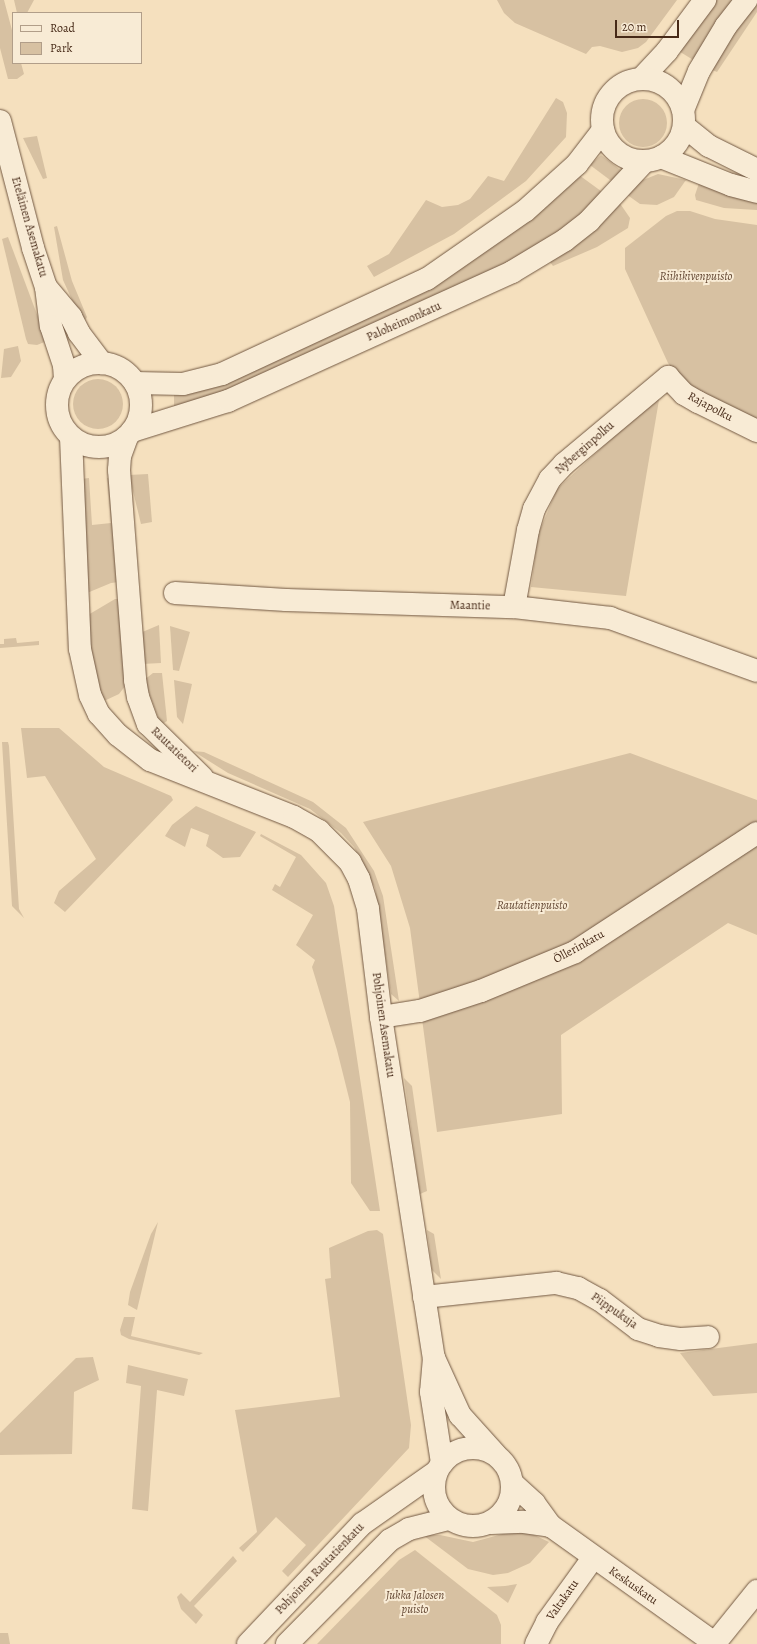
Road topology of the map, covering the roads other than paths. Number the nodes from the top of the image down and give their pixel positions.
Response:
1 (705, 0) edge
2 (746, 0) edge
3 (641, 79) junction
4 (683, 118) junction
5 (0, 121) edge
6 (604, 130) junction
7 (653, 159) junction
8 (757, 170) edge
9 (757, 192) edge
10 (46, 287) junction
11 (102, 363) junction
12 (668, 377) joint
13 (66, 379) junction
14 (135, 383) junction
15 (757, 431) edge
16 (129, 434) junction
17 (71, 437) junction
18 (174, 593) dead end
19 (514, 607) junction
20 (757, 670) edge
21 (204, 779) junction
22 (757, 832) edge
23 (381, 1017) junction
24 (424, 1297) junction
25 (708, 1337) dead end
26 (434, 1358) junction
27 (495, 1454) junction
28 (439, 1468) junction
29 (512, 1483) junction
30 (448, 1518) junction
31 (491, 1523) junction
32 (551, 1526) junction
33 (593, 1558) junction
34 (757, 1591) edge
35 (248, 1644) edge
36 (287, 1644) edge
37 (536, 1644) edge
38 (715, 1644) edge

1 - 3 street
2 - 4 street
3 - 4 street
3 - 6 street
4 - 7 street
4 - 8 street
5 - 10 street, Eteläinen Asemakatu
6 - 7 street
6 - 14 street
7 - 9 street
7 - 16 street, Paloheimonkatu
10 - 11 street, Eteläinen Asemakatu
10 - 13 street, Eteläinen Asemakatu
11 - 13 street
11 - 14 street
12 - 15 street, Rajapolku
12 - 19 street, Nyberginpolku
13 - 17 street
14 - 16 street
16 - 17 street
16 - 21 street, Rautatietori
17 - 21 street, Rautatietori
18 - 19 street, Maantie
19 - 20 street, Maantie
21 - 23 street, Pohjoinen Asemakatu
22 - 23 street, Öllerinkatu
23 - 24 street, Pohjoinen Asemakatu
24 - 25 street, Piippukuja
24 - 26 street, Pohjoinen Asemakatu
26 - 27 street, Pohjoinen Asemakatu
26 - 28 street, Pohjoinen Asemakatu
27 - 28 street
27 - 29 street
28 - 30 street
28 - 35 street, Pohjoinen Rautatienkatu
29 - 31 street
29 - 32 street, Keskuskatu
30 - 31 street
30 - 36 street
31 - 32 street, Keskuskatu
32 - 33 street, Keskuskatu
33 - 37 street, Valtakatu
33 - 38 street, Keskuskatu
34 - 38 street

